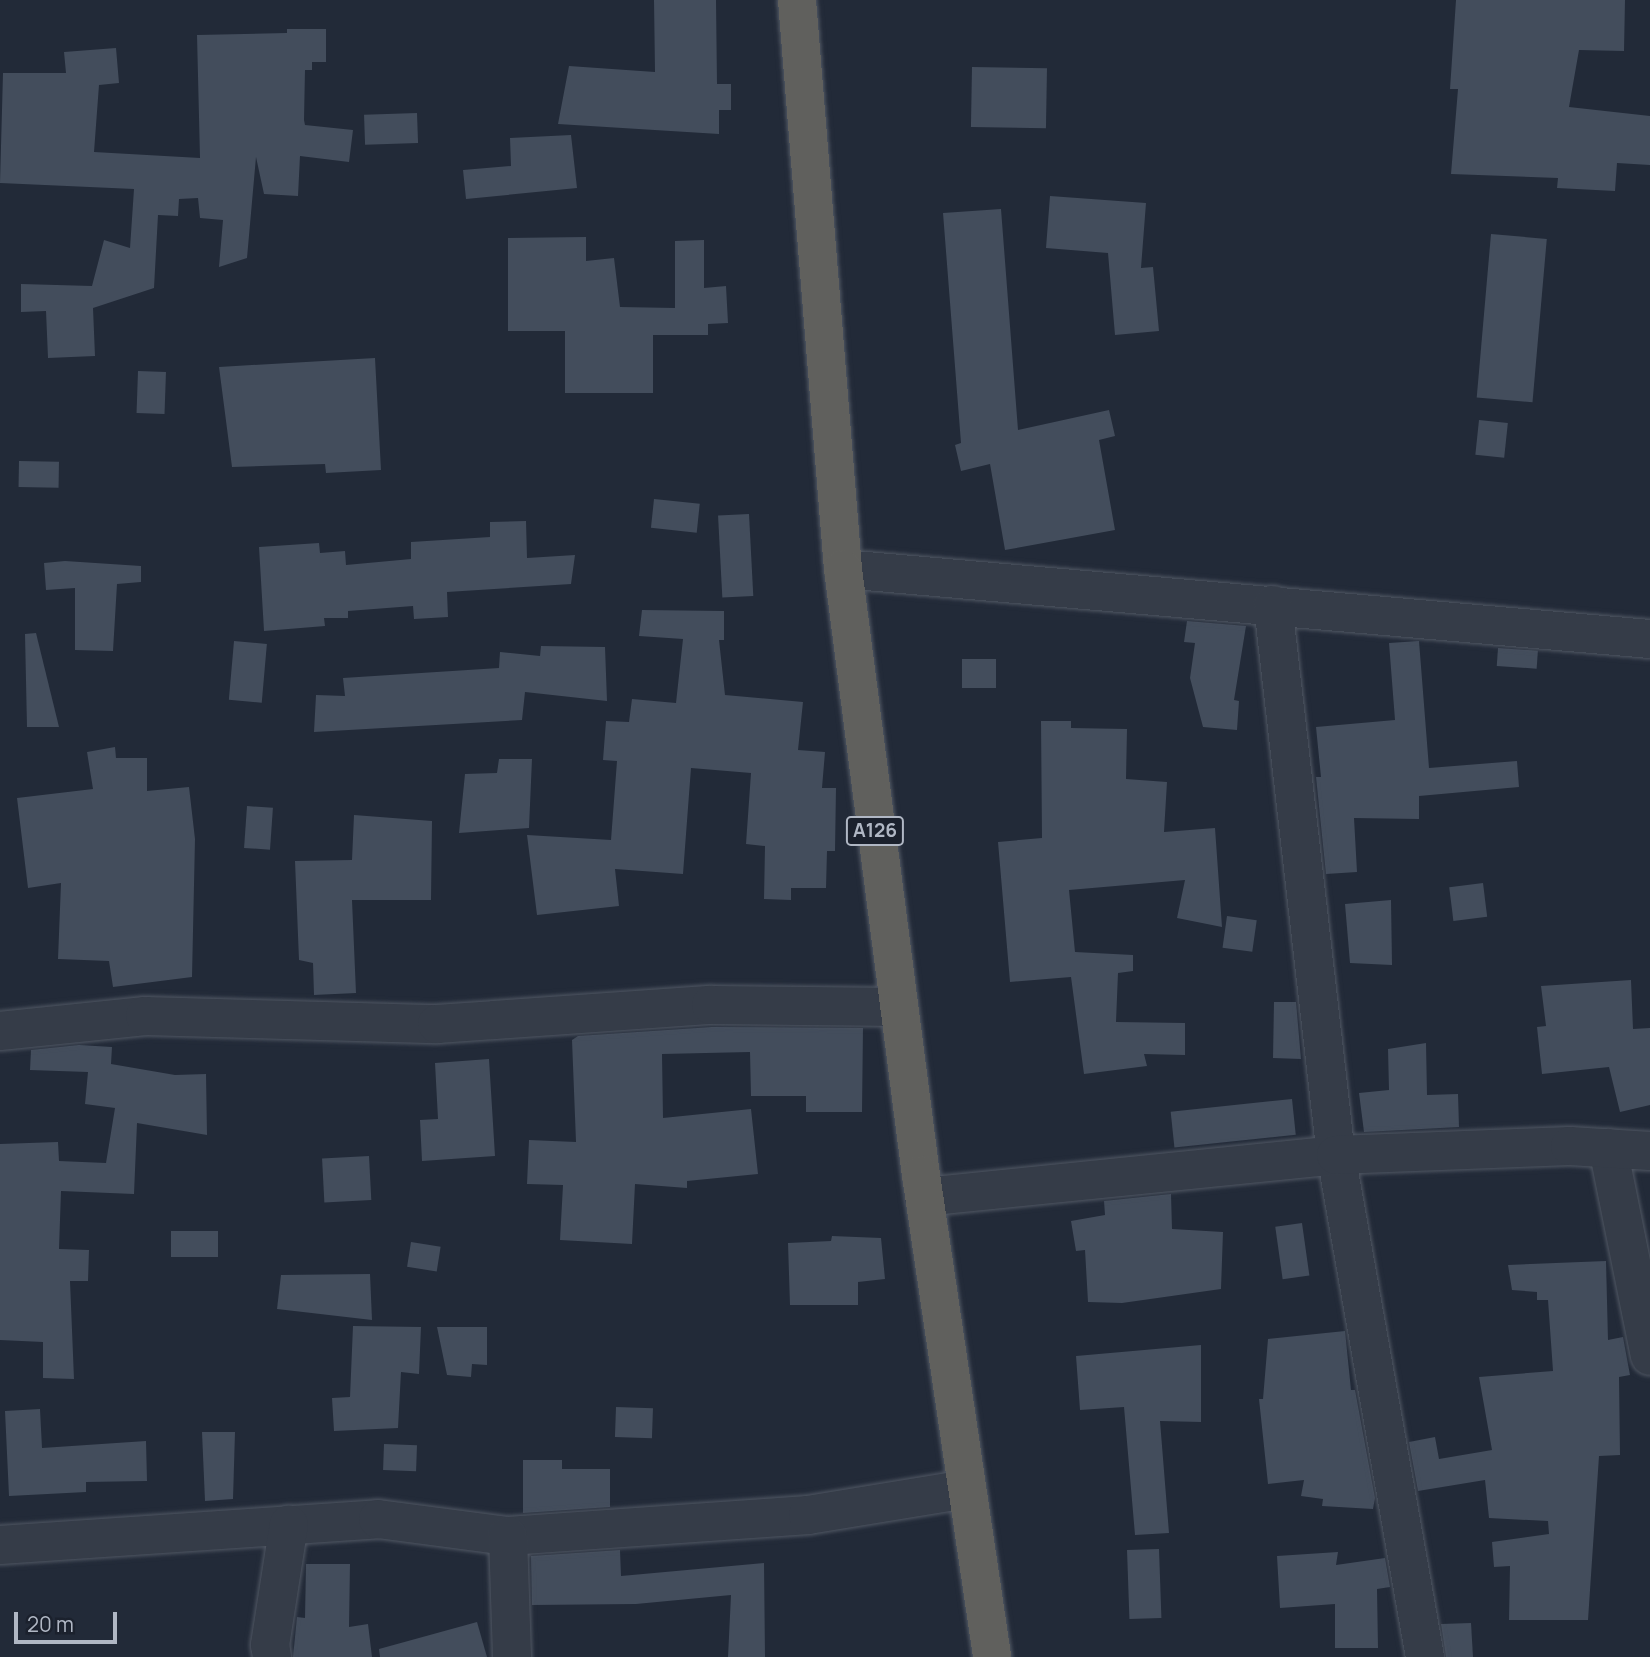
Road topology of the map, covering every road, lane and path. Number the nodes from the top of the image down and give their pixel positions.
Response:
1 (797, 0) edge
2 (843, 569) junction
3 (1273, 605) junction
4 (1650, 639) edge
5 (899, 1007) junction
6 (0, 1031) edge
7 (1608, 1148) junction
8 (1650, 1151) edge
9 (1335, 1155) junction
10 (924, 1196) junction
11 (1650, 1356) edge
12 (967, 1489) junction
13 (289, 1524) junction
14 (508, 1536) junction
15 (0, 1545) edge
16 (272, 1657) edge
17 (512, 1657) edge
18 (992, 1657) edge
19 (1425, 1657) edge

1 - 2 highway, A126
2 - 3 street
2 - 5 highway, A126
3 - 4 street
3 - 9 street
5 - 6 street
5 - 10 highway, A126
7 - 8 street
7 - 9 street
7 - 11 street
9 - 10 street
9 - 19 street
10 - 12 highway, A126
12 - 14 street
12 - 18 highway, A126
13 - 14 street
13 - 15 street
13 - 16 street
14 - 17 street

